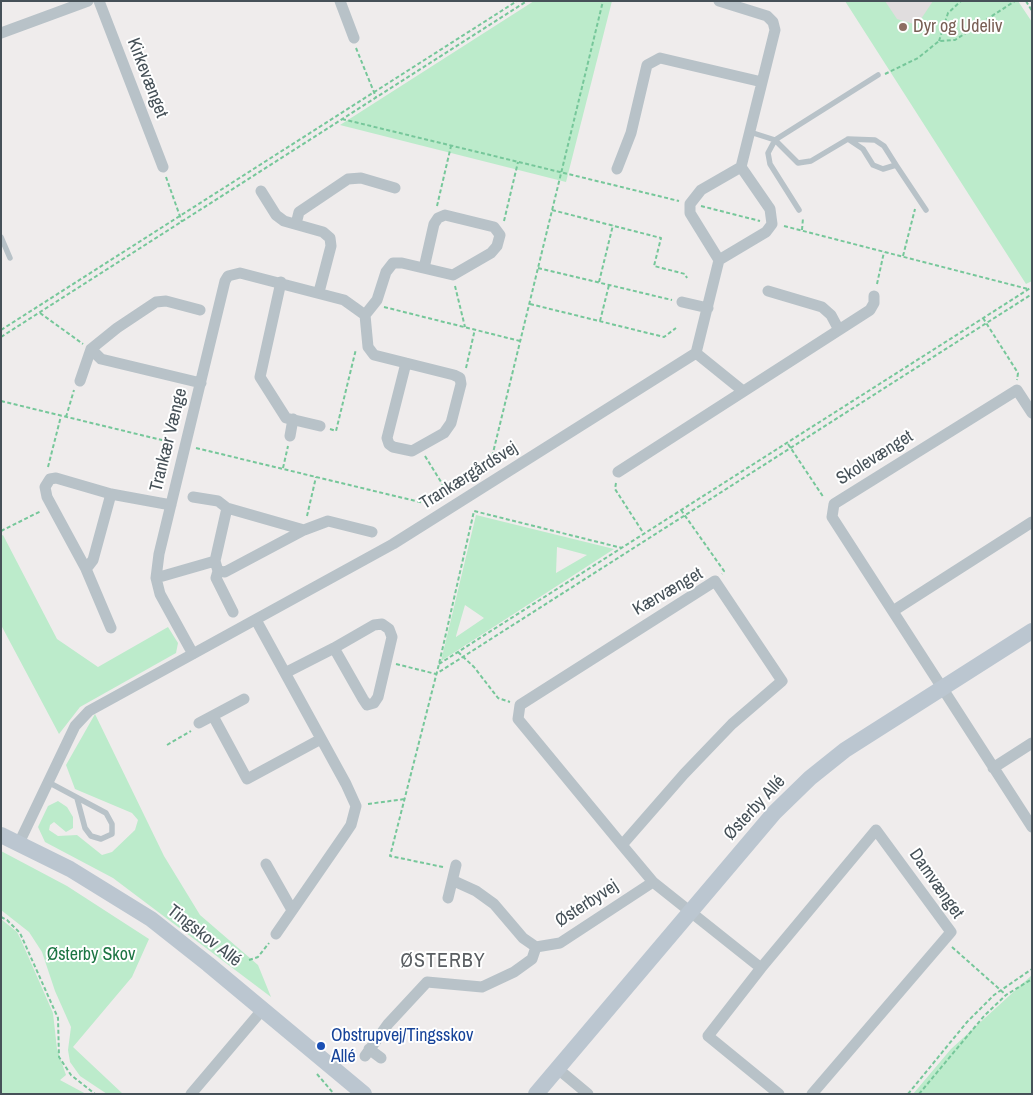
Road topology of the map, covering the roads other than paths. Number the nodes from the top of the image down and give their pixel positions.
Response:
1 (88, 1) edge
2 (99, 1) edge
3 (340, 1) edge
4 (718, 1) edge
5 (1, 33) edge
6 (354, 38) road end
7 (878, 75) road end
8 (762, 82) junction
9 (750, 132) junction
10 (848, 139) junction
11 (775, 140) junction
12 (896, 165) junction
13 (163, 167) road end
14 (741, 167) junction
15 (617, 169) dead end
16 (395, 188) dead end
17 (261, 191) dead end
18 (799, 210) road end
19 (926, 210) dead end
20 (296, 224) junction
21 (1, 237) edge
22 (10, 258) dead end
23 (719, 260) junction
24 (424, 268) junction
25 (282, 282) junction
26 (768, 291) dead end
27 (319, 292) junction
28 (874, 296) road end
29 (682, 302) road end
30 (708, 308) junction
31 (200, 310) dead end
32 (365, 315) junction
33 (840, 330) junction
34 (90, 349) junction
35 (696, 353) junction
36 (406, 363) junction
37 (80, 381) road end
38 (201, 384) junction
39 (743, 390) junction
40 (1032, 413) edge
41 (293, 420) junction
42 (320, 426) road end
43 (290, 436) road end
44 (618, 472) road end
45 (111, 494) junction
46 (193, 497) dead end
47 (171, 505) junction
48 (227, 508) junction
49 (1032, 522) edge
50 (304, 530) junction
51 (372, 532) dead end
52 (216, 566) junction
53 (86, 569) junction
54 (156, 578) junction
55 (892, 611) junction
56 (233, 612) dead end
57 (256, 620) junction
58 (111, 628) dead end
59 (1032, 631) edge
60 (334, 648) junction
61 (193, 654) junction
62 (285, 673) junction
63 (941, 689) junction
64 (244, 699) dead end
65 (213, 716) junction
66 (200, 723) road end
67 (321, 739) junction
68 (1032, 743) edge
69 (993, 768) junction
70 (48, 782) junction
71 (77, 798) junction
72 (1032, 827) edge
73 (1, 835) edge
74 (19, 843) junction
75 (622, 845) junction
76 (266, 864) dead end
77 (653, 882) junction
78 (448, 898) dead end
79 (292, 910) junction
80 (689, 912) junction
81 (276, 934) road end
82 (536, 947) junction
83 (761, 968) junction
84 (263, 1009) junction
85 (381, 1058) dead end
86 (558, 1069) junction
87 (353, 1090) edge
88 (191, 1094) edge
89 (536, 1094) edge
90 (588, 1094) edge
91 (779, 1094) edge
92 (812, 1094) edge

1 - 5 street
2 - 13 street, Kirkevænget
3 - 6 street
4 - 8 street
7 - 11 lane
8 - 9 street
8 - 15 street
9 - 11 lane
9 - 14 street
10 - 11 lane
10 - 12 lane
10 - 12 lane
11 - 18 lane
12 - 19 lane
14 - 23 street
14 - 23 street
16 - 20 street
17 - 20 street
20 - 27 street
21 - 22 lane
23 - 30 street
24 - 24 street
24 - 32 street
25 - 27 street, Trankær Vænge
25 - 38 street, Trankær Vænge
25 - 41 street
26 - 33 street
27 - 32 street, Trankær Vænge
28 - 33 street
29 - 30 street
30 - 35 street
31 - 34 street
32 - 36 street
33 - 39 street
34 - 37 street
34 - 38 street, Trankær Vænge
35 - 39 street
35 - 57 street, Trankærgårdsvej
36 - 36 street
38 - 47 street, Trankær Vænge
39 - 44 street
40 - 55 street, Skolevænget
41 - 42 street
41 - 43 street
45 - 47 street, Trankær Vænge
45 - 53 street
45 - 53 street, Trankær Vænge
46 - 48 street, Trankær Vænge
47 - 54 street, Trankær Vænge
48 - 50 street, Trankær Vænge
48 - 52 street
49 - 55 street
50 - 51 street
50 - 52 street
52 - 54 street
52 - 56 street
53 - 58 street
54 - 61 street, Trankær Vænge
55 - 63 street, Skolevænget
57 - 61 street, Trankærgårdsvej
57 - 62 street
59 - 63 street, Østerby Allé
60 - 60 street
60 - 62 street
61 - 70 street, Trankærgårdsvej
62 - 67 street
63 - 69 street, Skolevænget
63 - 80 street, Østerby Allé
64 - 65 street
65 - 66 street
65 - 67 street
67 - 79 street
68 - 69 street
69 - 72 street, Skolevænget
70 - 71 lane
70 - 74 street, Trankærgårdsvej
71 - 71 lane
73 - 74 street, Tingskov Allé
74 - 84 street, Tingskov Allé
75 - 75 street, Kærvænget
75 - 77 street
76 - 79 street
77 - 80 street
77 - 82 street, Østerbyvej
78 - 82 street
79 - 81 street
80 - 83 street
80 - 86 street, Østerby Allé
82 - 85 street
83 - 91 street, Damvænget
83 - 92 street, Damvænget
84 - 87 street, Tingskov Allé
84 - 88 street
86 - 89 street, Østerby Allé
86 - 90 street

